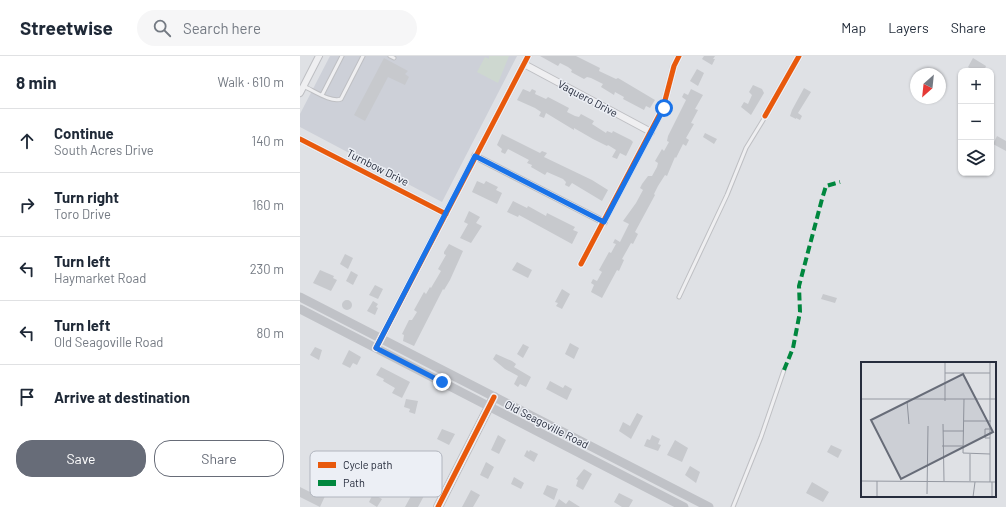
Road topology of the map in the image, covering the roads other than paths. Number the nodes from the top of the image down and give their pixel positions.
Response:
1 (319, 56) edge
2 (342, 56) edge
3 (363, 56) edge
4 (390, 56) edge
5 (528, 56) edge
6 (679, 56) edge
7 (798, 56) edge
8 (394, 58) dead end
9 (524, 64) junction
10 (303, 86) junction
11 (300, 93) edge
12 (322, 95) junction
13 (765, 116) joint
14 (651, 132) junction
15 (300, 139) edge
16 (475, 156) junction
17 (446, 214) junction
18 (604, 222) junction
19 (581, 264) dead end
20 (300, 297) edge
21 (679, 297) dead end
22 (300, 309) edge
23 (381, 339) junction
24 (376, 348) junction
25 (784, 370) dead end
26 (494, 397) junction
27 (488, 407) junction
28 (648, 476) junction
29 (642, 486) junction
30 (438, 507) edge
31 (684, 507) edge
32 (708, 507) edge
33 (733, 507) edge

1 - 10 street
2 - 12 lane
3 - 12 lane
4 - 8 lane
5 - 9 street
6 - 14 street
7 - 13 street
9 - 14 street, Vaquero Drive
9 - 16 street
10 - 11 street
10 - 12 lane
13 - 21 lane
14 - 18 street
15 - 17 street, Turnbow Drive
16 - 17 street
16 - 18 street
17 - 23 street
18 - 19 street
20 - 23 main road, Old Seagoville Road
22 - 24 main road, Old Seagoville Road
23 - 24 street
23 - 26 main road, Old Seagoville Road
24 - 27 main road, Old Seagoville Road
25 - 33 lane
26 - 27 street
26 - 28 main road, Old Seagoville Road
27 - 29 main road, Old Seagoville Road
27 - 30 street
28 - 29 main road
28 - 32 main road, Old Seagoville Road
29 - 31 main road, Old Seagoville Road

